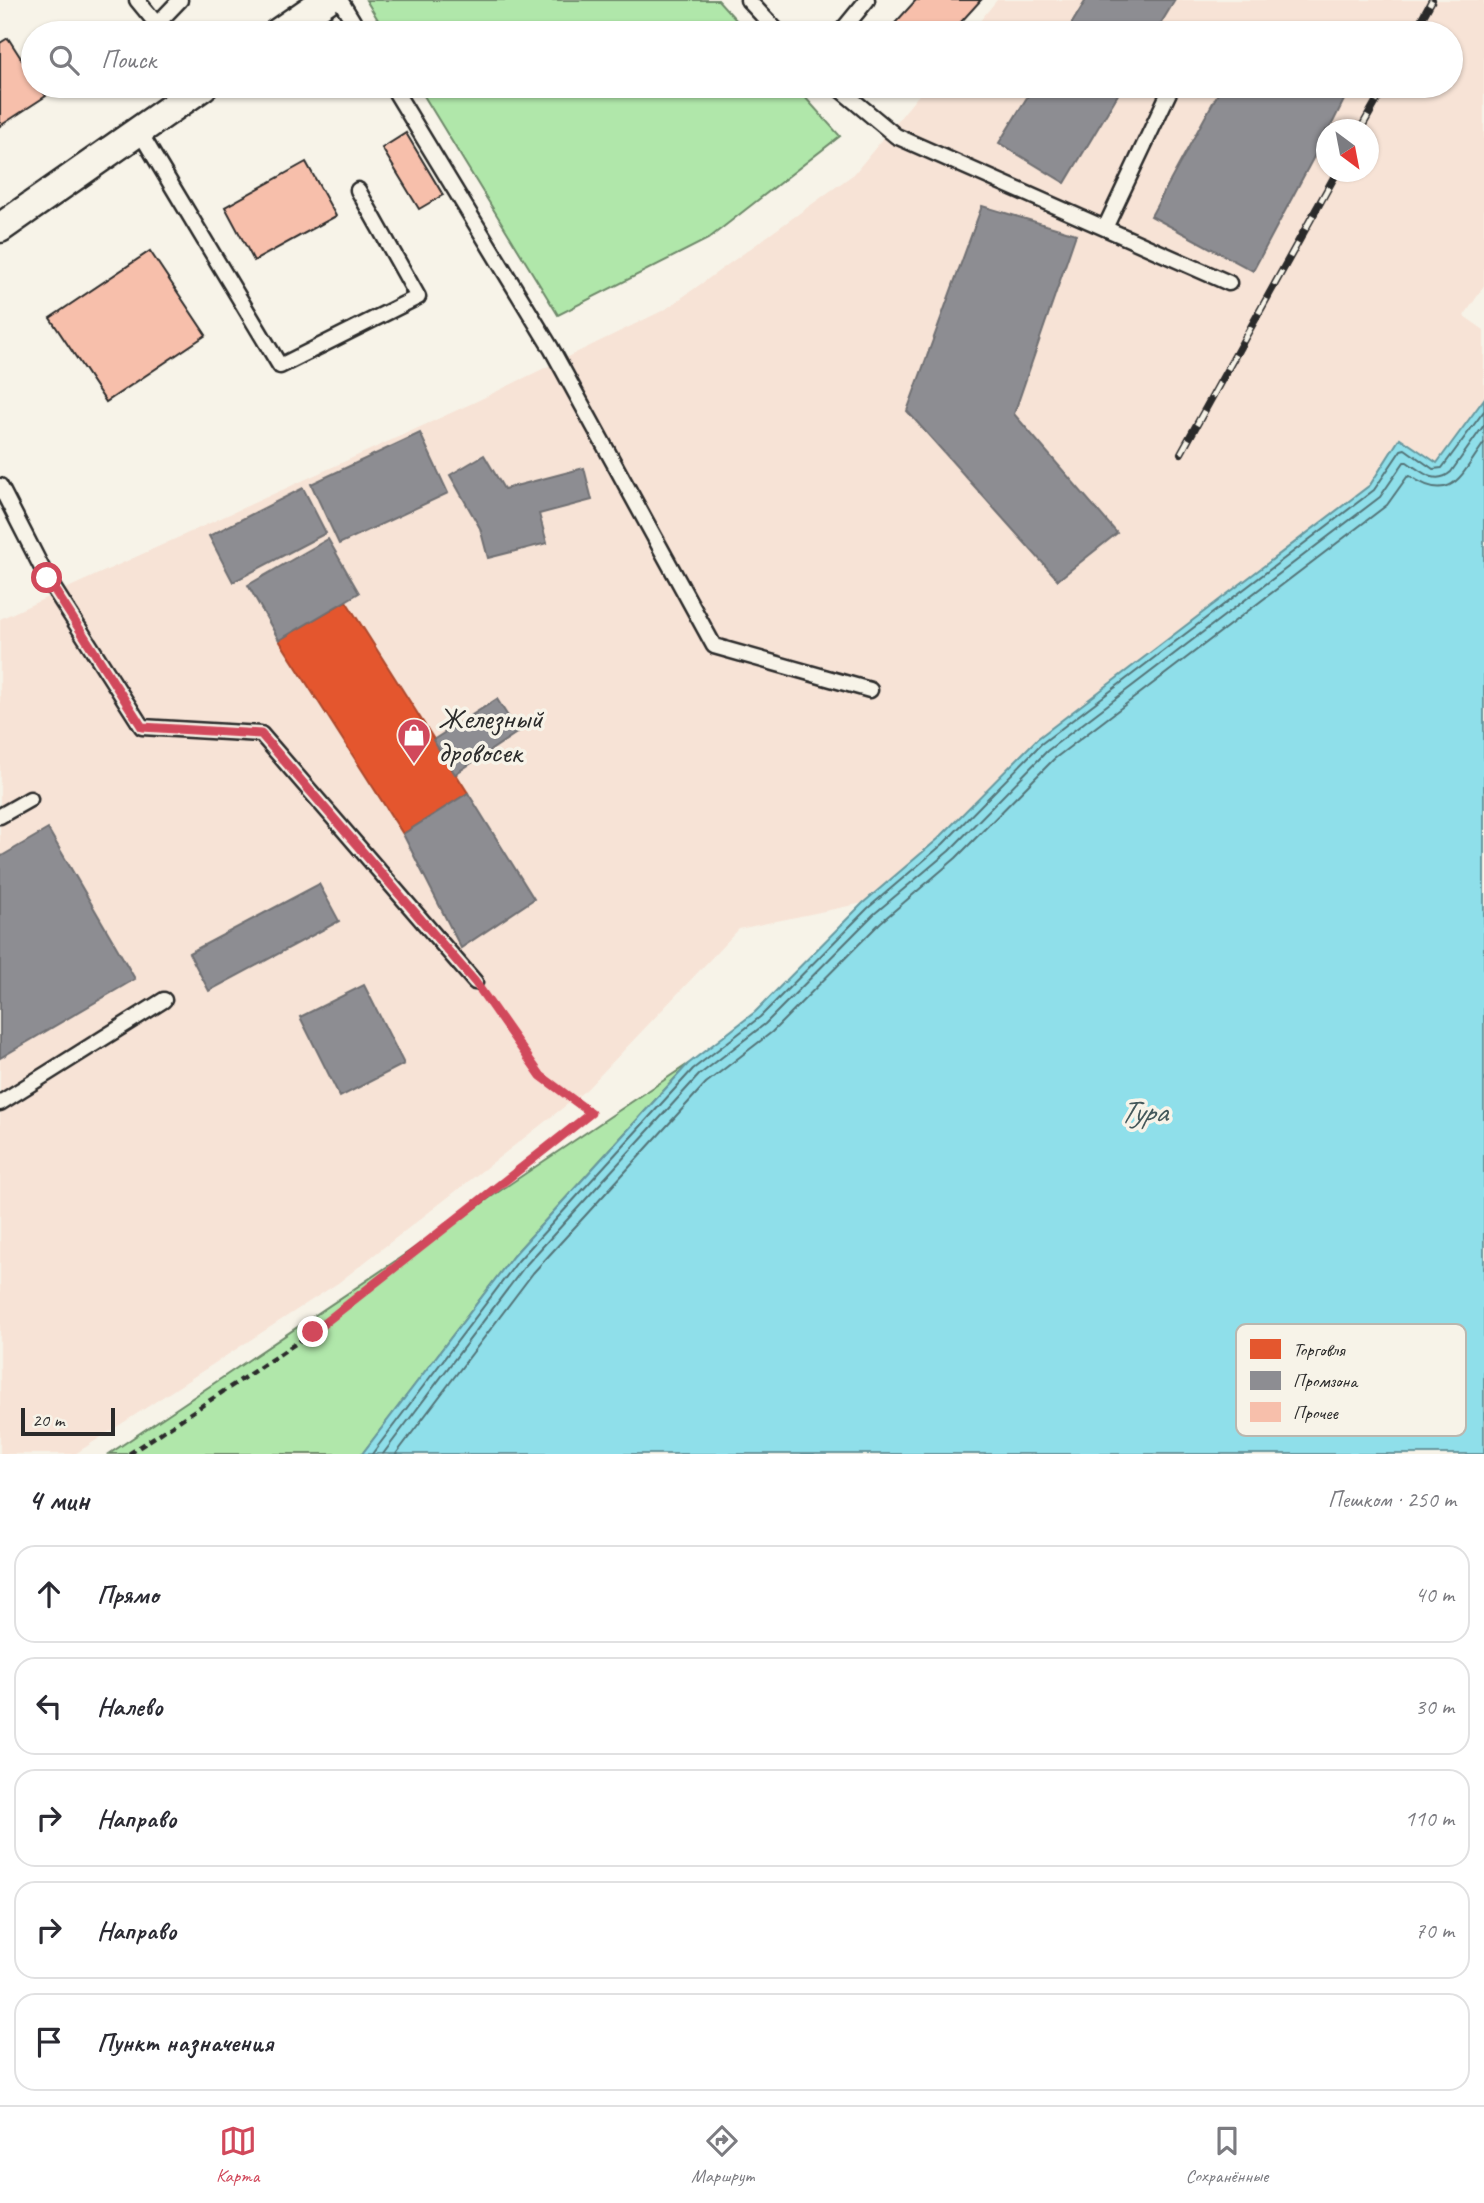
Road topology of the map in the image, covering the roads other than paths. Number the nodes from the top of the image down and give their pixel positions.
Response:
1 (137, 0) edge
2 (180, 0) edge
3 (326, 0) edge
4 (340, 0) edge
5 (748, 0) edge
6 (867, 0) edge
7 (154, 21) edge
8 (166, 21) edge
9 (295, 21) edge
10 (353, 21) edge
11 (768, 21) edge
12 (850, 21) edge
13 (187, 98) edge
14 (399, 98) edge
15 (850, 98) edge
16 (1166, 98) edge
17 (139, 131) junction
18 (358, 190) dead end
19 (0, 228) edge
20 (1105, 228) junction
21 (1228, 283) dead end
22 (0, 485) edge
23 (870, 690) dead end
24 (30, 799) dead end
25 (0, 816) edge
26 (475, 982) road end
27 (164, 1000) dead end
28 (0, 1104) edge

1 - 7 lane
2 - 8 lane
3 - 9 street
4 - 10 lane
5 - 11 lane
6 - 12 lane
13 - 17 street
14 - 23 lane
15 - 20 lane
16 - 20 lane
17 - 18 lane
17 - 19 street
20 - 21 lane
22 - 26 lane
24 - 25 lane
27 - 28 lane

